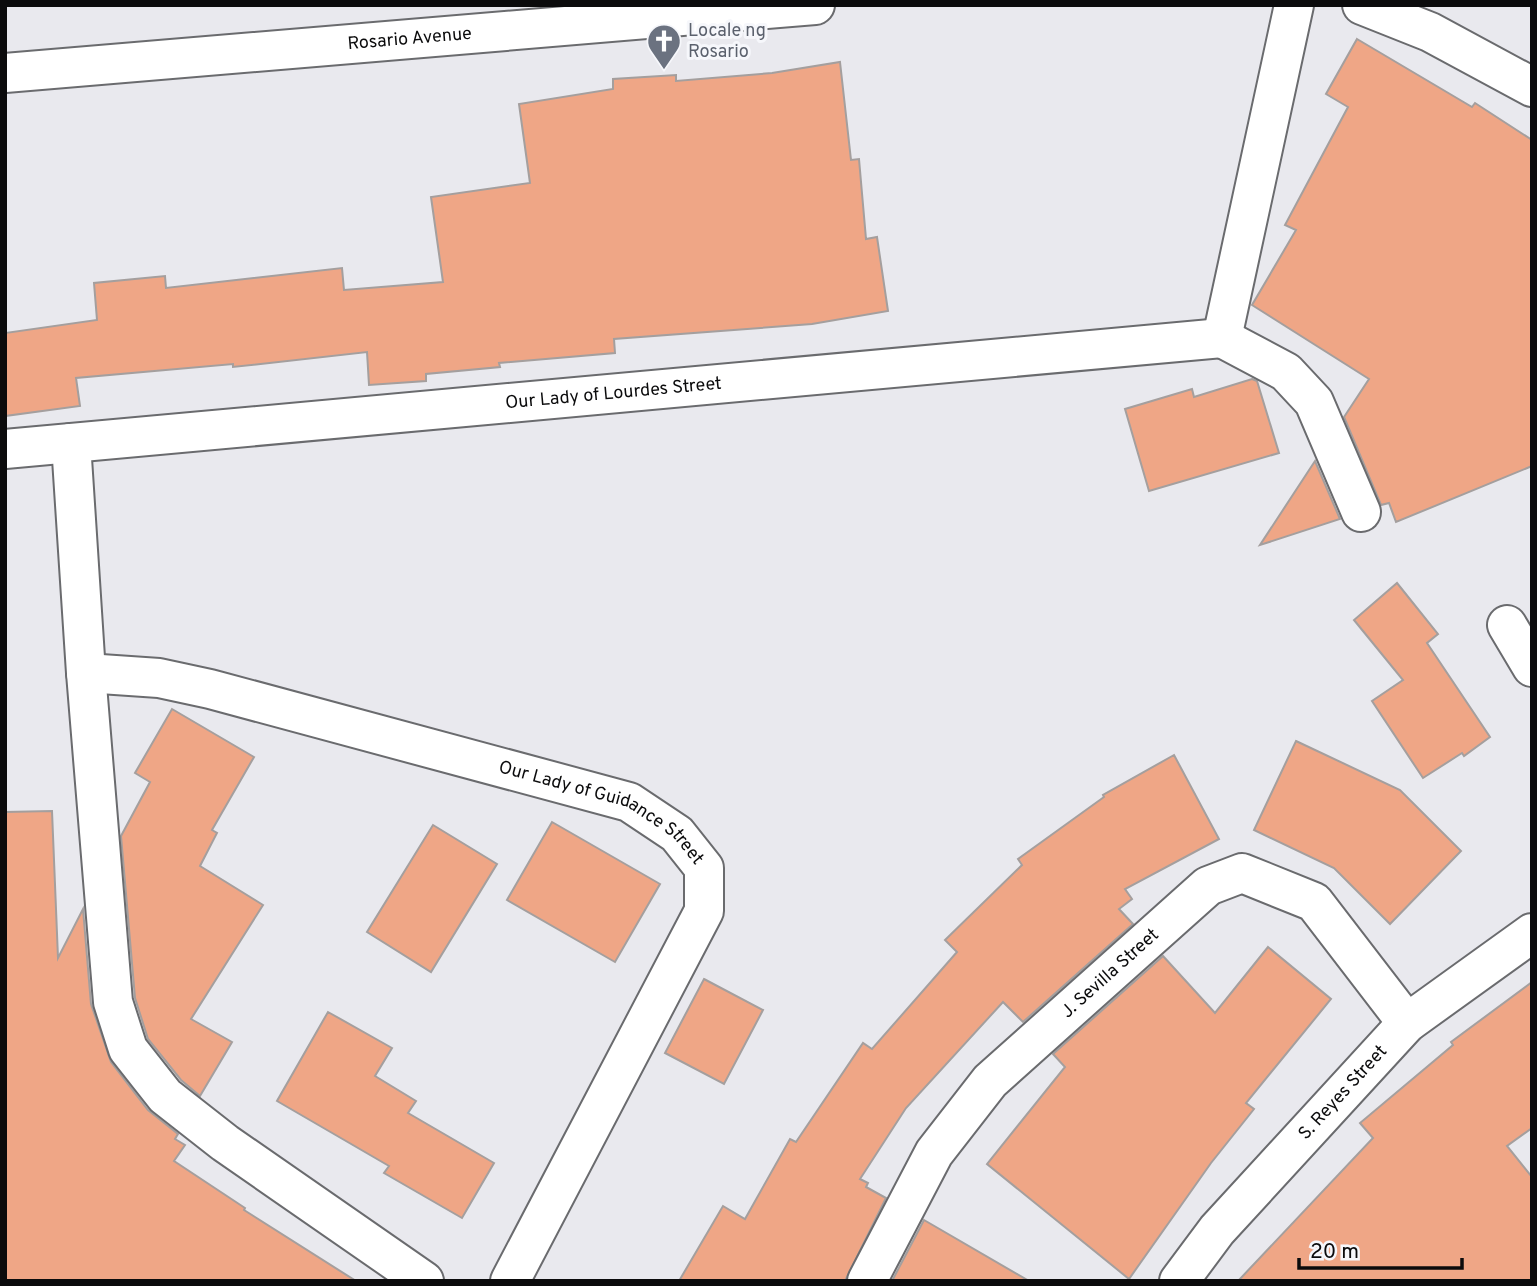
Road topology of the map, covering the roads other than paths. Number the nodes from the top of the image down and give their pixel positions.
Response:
1 (815, 5) edge
2 (1294, 5) edge
3 (1362, 5) edge
4 (708, 10) edge
5 (650, 12) edge
6 (5, 73) edge
7 (1532, 87) edge
8 (1222, 338) junction
9 (71, 443) junction
10 (5, 449) edge
11 (1360, 512) dead end
12 (1507, 625) dead end
13 (1532, 667) edge
14 (86, 673) junction
15 (1532, 933) edge
16 (1407, 1023) junction
17 (424, 1281) edge
18 (510, 1281) edge
19 (867, 1281) edge
20 (1179, 1281) edge

1 - 4 street, Rosario Avenue
2 - 8 street
3 - 7 street
4 - 5 street, Rosario Avenue
5 - 6 street, Rosario Avenue
8 - 9 street, Our Lady of Lourdes Street
8 - 11 street
9 - 10 street, Our Lady of Lourdes Street
9 - 14 street
12 - 13 street
14 - 17 street
14 - 18 street, Our Lady of Guidance Street
15 - 16 street, S. Reyes Street
16 - 19 street, J. Sevilla Street
16 - 20 street, S. Reyes Street

